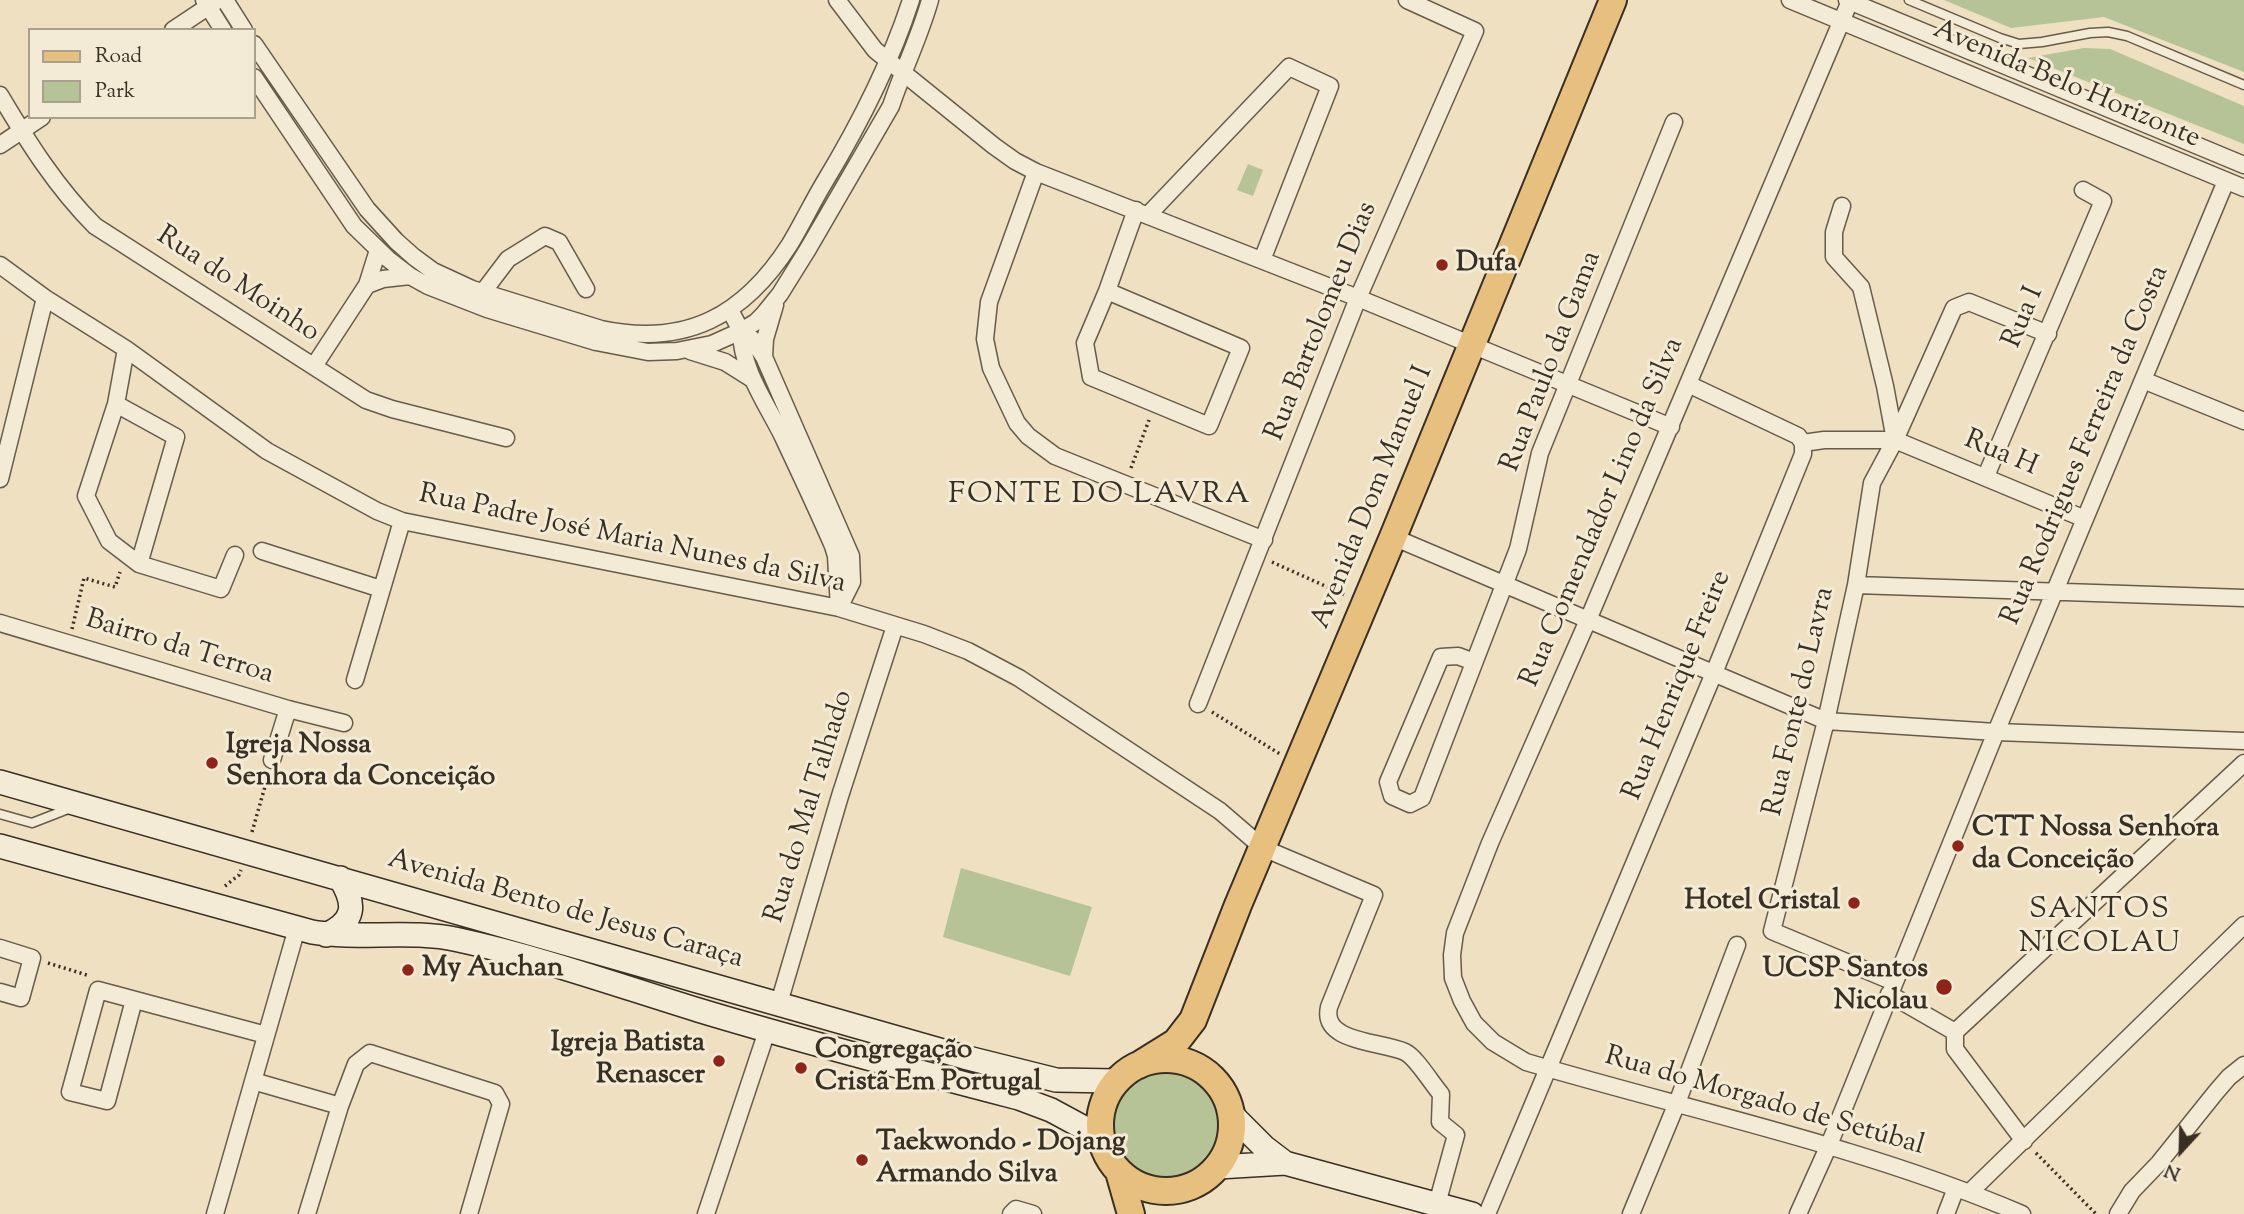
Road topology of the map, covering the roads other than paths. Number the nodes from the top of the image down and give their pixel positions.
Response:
1 (225, 0) edge
2 (837, 0) edge
3 (911, 0) edge
4 (930, 0) edge
5 (1407, 0) edge
6 (1613, 0) edge
7 (1790, 0) edge
8 (1849, 0) edge
9 (1909, 0) edge
10 (210, 2) edge
11 (1842, 22) junction
12 (176, 28) edge
13 (222, 28) edge
14 (243, 28) edge
15 (256, 47) edge
16 (887, 60) junction
17 (902, 72) junction
18 (256, 81) edge
19 (2244, 85) edge
20 (0, 95) edge
21 (39, 119) edge
22 (1674, 122) dead end
23 (21, 131) junction
24 (0, 145) edge
25 (2244, 165) edge
26 (1036, 172) junction
27 (2226, 181) junction
28 (2244, 188) edge
29 (2083, 190) dead end
30 (1842, 206) dead end
31 (1142, 213) junction
32 (378, 250) junction
33 (1262, 260) junction
34 (0, 265) edge
35 (410, 276) junction
36 (367, 285) junction
37 (586, 289) dead end
38 (1107, 291) junction
39 (483, 292) junction
40 (45, 298) junction
41 (1358, 298) junction
42 (777, 299) junction
43 (730, 310) junction
44 (741, 331) junction
45 (2048, 334) junction
46 (1470, 345) junction
47 (126, 349) junction
48 (683, 350) junction
49 (764, 357) junction
50 (314, 366) junction
51 (2143, 380) junction
52 (756, 383) junction
53 (1688, 384) junction
54 (1569, 385) junction
55 (116, 404) junction
56 (2244, 421) edge
57 (1671, 427) junction
58 (506, 438) dead end
59 (1895, 440) junction
60 (1803, 443) junction
61 (1986, 476) junction
62 (0, 480) edge
63 (2085, 519) junction
64 (402, 521) junction
65 (1393, 537) junction
66 (1264, 540) junction
67 (262, 551) dead end
68 (235, 555) dead end
69 (139, 564) junction
70 (1504, 585) junction
71 (1856, 585) junction
72 (381, 589) junction
73 (2055, 592) junction
74 (2244, 598) edge
75 (839, 608) junction
76 (1588, 620) junction
77 (0, 623) edge
78 (895, 626) junction
79 (1475, 662) junction
80 (1714, 673) junction
81 (355, 680) dead end
82 (1198, 704) road end
83 (288, 709) junction
84 (1826, 721) junction
85 (344, 723) dead end
86 (1996, 732) junction
87 (2244, 741) edge
88 (272, 760) road end
89 (2244, 763) edge
90 (0, 782) edge
91 (81, 804) junction
92 (0, 814) edge
93 (0, 846) edge
94 (1263, 848) junction
95 (341, 878) junction
96 (2244, 925) edge
97 (297, 928) junction
98 (326, 935) junction
99 (1737, 945) dead end
100 (0, 948) edge
101 (1892, 988) junction
102 (0, 992) edge
103 (134, 1000) junction
104 (779, 1003) junction
105 (1193, 1020) junction
106 (767, 1031) junction
107 (1955, 1032) junction
108 (266, 1035) junction
109 (1493, 1042) joint
110 (1139, 1065) junction
111 (2244, 1065) edge
112 (1549, 1069) junction
113 (253, 1081) junction
114 (1116, 1081) junction
115 (1227, 1103) junction
116 (1677, 1103) junction
117 (340, 1106) junction
118 (1101, 1136) junction
119 (2024, 1141) junction
120 (1829, 1144) junction
121 (1285, 1163) junction
122 (1218, 1167) junction
123 (1119, 1172) junction
124 (1963, 1190) junction
125 (1170, 1191) junction
126 (1423, 1206) edge
127 (215, 1214) edge
128 (307, 1214) edge
129 (469, 1214) edge
130 (706, 1214) edge
131 (1011, 1214) edge
132 (1033, 1214) edge
133 (1131, 1214) edge
134 (1146, 1214) edge
135 (1472, 1214) edge
136 (1487, 1214) edge
137 (1631, 1214) edge
138 (1798, 1214) edge
139 (1946, 1214) edge
140 (2022, 1214) edge
141 (2118, 1214) edge

1 - 14 street
2 - 16 street
3 - 16 street
4 - 17 street
5 - 41 street, Rua Bartolomeu Dias
6 - 46 main road, Avenida Dom Manuel I
7 - 11 street, Avenida Belo Horizonte
8 - 11 street, Rua Comendador Lino da Silva
8 - 25 street, Avenida Belo Horizonte
9 - 19 lane
10 - 12 street
10 - 13 street
11 - 27 street, Avenida Belo Horizonte
11 - 53 street, Rua Comendador Lino da Silva
15 - 39 street
16 - 17 street
16 - 43 street
17 - 26 street
17 - 42 street
18 - 32 street
20 - 23 street, Rua do Moinho
21 - 23 street
22 - 54 street, Rua Paulo da Gama
23 - 24 street
23 - 50 street, Rua do Moinho
26 - 31 street
26 - 66 street
27 - 28 street, Avenida Belo Horizonte
27 - 51 street, Rua Rodrigues Ferreira da Costa
29 - 45 street, Rua I
30 - 59 street
31 - 33 street
31 - 33 street
31 - 38 street
32 - 35 street
32 - 36 street
33 - 41 street
34 - 40 street, Rua Padre José Maria Nunes da Silva
35 - 36 street
35 - 48 street
36 - 50 street
37 - 39 street
38 - 38 street
39 - 43 street
40 - 47 street, Rua Padre José Maria Nunes da Silva
40 - 62 street
41 - 46 street
41 - 66 street, Rua Bartolomeu Dias
42 - 44 street
42 - 49 street
43 - 44 street
44 - 48 street
44 - 49 street
44 - 52 street
45 - 59 street
45 - 61 street, Rua I
46 - 54 street
46 - 65 main road, Avenida Dom Manuel I
47 - 55 street
47 - 64 street, Rua Padre José Maria Nunes da Silva
48 - 52 street
49 - 75 street
50 - 58 street, Rua do Moinho
51 - 56 street
51 - 63 street, Rua Rodrigues Ferreira da Costa
52 - 75 street
53 - 57 street, Rua Comendador Lino da Silva
53 - 60 street
54 - 57 street
54 - 70 street, Rua Paulo da Gama
55 - 69 street
55 - 69 street
57 - 76 street, Rua Comendador Lino da Silva
59 - 60 street, Rua H
59 - 61 street, Rua H
59 - 71 street, Rua Fonte do Lavra
60 - 80 street, Rua Henrique Freire
61 - 63 street, Rua H
63 - 73 street, Rua Rodrigues Ferreira da Costa
64 - 72 street
64 - 75 street, Rua Padre José Maria Nunes da Silva
65 - 70 street
65 - 94 main road, Avenida Dom Manuel I
66 - 82 street, Rua Bartolomeu Dias
67 - 72 street
68 - 69 street
70 - 76 street
70 - 79 street, Rua Paulo da Gama
71 - 73 street
71 - 84 street, Rua Fonte do Lavra
72 - 81 street
73 - 74 street
73 - 86 street, Rua Rodrigues Ferreira da Costa
75 - 78 street, Rua Padre José Maria Nunes da Silva
76 - 80 street
76 - 109 street, Rua Comendador Lino da Silva
77 - 83 street, Bairro da Terroa
78 - 94 street, Rua Padre José Maria Nunes da Silva
78 - 104 street, Rua do Mal Talhado
79 - 79 street
80 - 84 street
80 - 112 street, Rua Henrique Freire
83 - 85 street, Bairro da Terroa
83 - 88 street
84 - 86 street
84 - 101 street, Rua Fonte do Lavra
86 - 87 street
86 - 101 street, Rua Rodrigues Ferreira da Costa
89 - 107 street
90 - 91 main road, Avenida Bento de Jesus Caraça
91 - 92 lane
91 - 95 main road, Avenida Bento de Jesus Caraça
93 - 97 main road, Avenida Bento de Jesus Caraça
94 - 105 main road, Avenida Dom Manuel I
94 - 126 street, Rua Padre José Maria Nunes da Silva
95 - 98 main road
95 - 104 main road, Avenida Bento de Jesus Caraça
96 - 119 street
97 - 98 main road, Avenida Bento de Jesus Caraça
97 - 108 street
98 - 106 main road, Avenida Bento de Jesus Caraça
99 - 116 street
100 - 102 street
101 - 107 street
101 - 120 street, Rua Rodrigues Ferreira da Costa
103 - 103 street
103 - 108 street
104 - 114 main road, Avenida Bento de Jesus Caraça
105 - 110 main road, Avenida Dom Manuel I
105 - 115 main road
106 - 118 main road, Avenida Bento de Jesus Caraça
106 - 130 street
107 - 119 street
108 - 113 street
109 - 112 street, Rua do Morgado de Setúbal
110 - 114 main road
110 - 115 main road
111 - 141 street
112 - 116 street, Rua do Morgado de Setúbal
112 - 136 street, Rua Henrique Freire
113 - 117 street
113 - 127 street
114 - 118 main road
115 - 121 main road
115 - 122 main road
116 - 120 street, Rua do Morgado de Setúbal
116 - 137 street
117 - 128 street
117 - 129 street
118 - 123 main road
119 - 124 street
120 - 124 street, Rua do Morgado de Setúbal
120 - 138 street, Rua Rodrigues Ferreira da Costa
121 - 122 main road
121 - 126 main road
122 - 125 main road
123 - 125 main road
123 - 133 main road
124 - 139 street
124 - 140 street, Rua do Morgado de Setúbal
125 - 134 main road
126 - 135 main road
131 - 132 street

